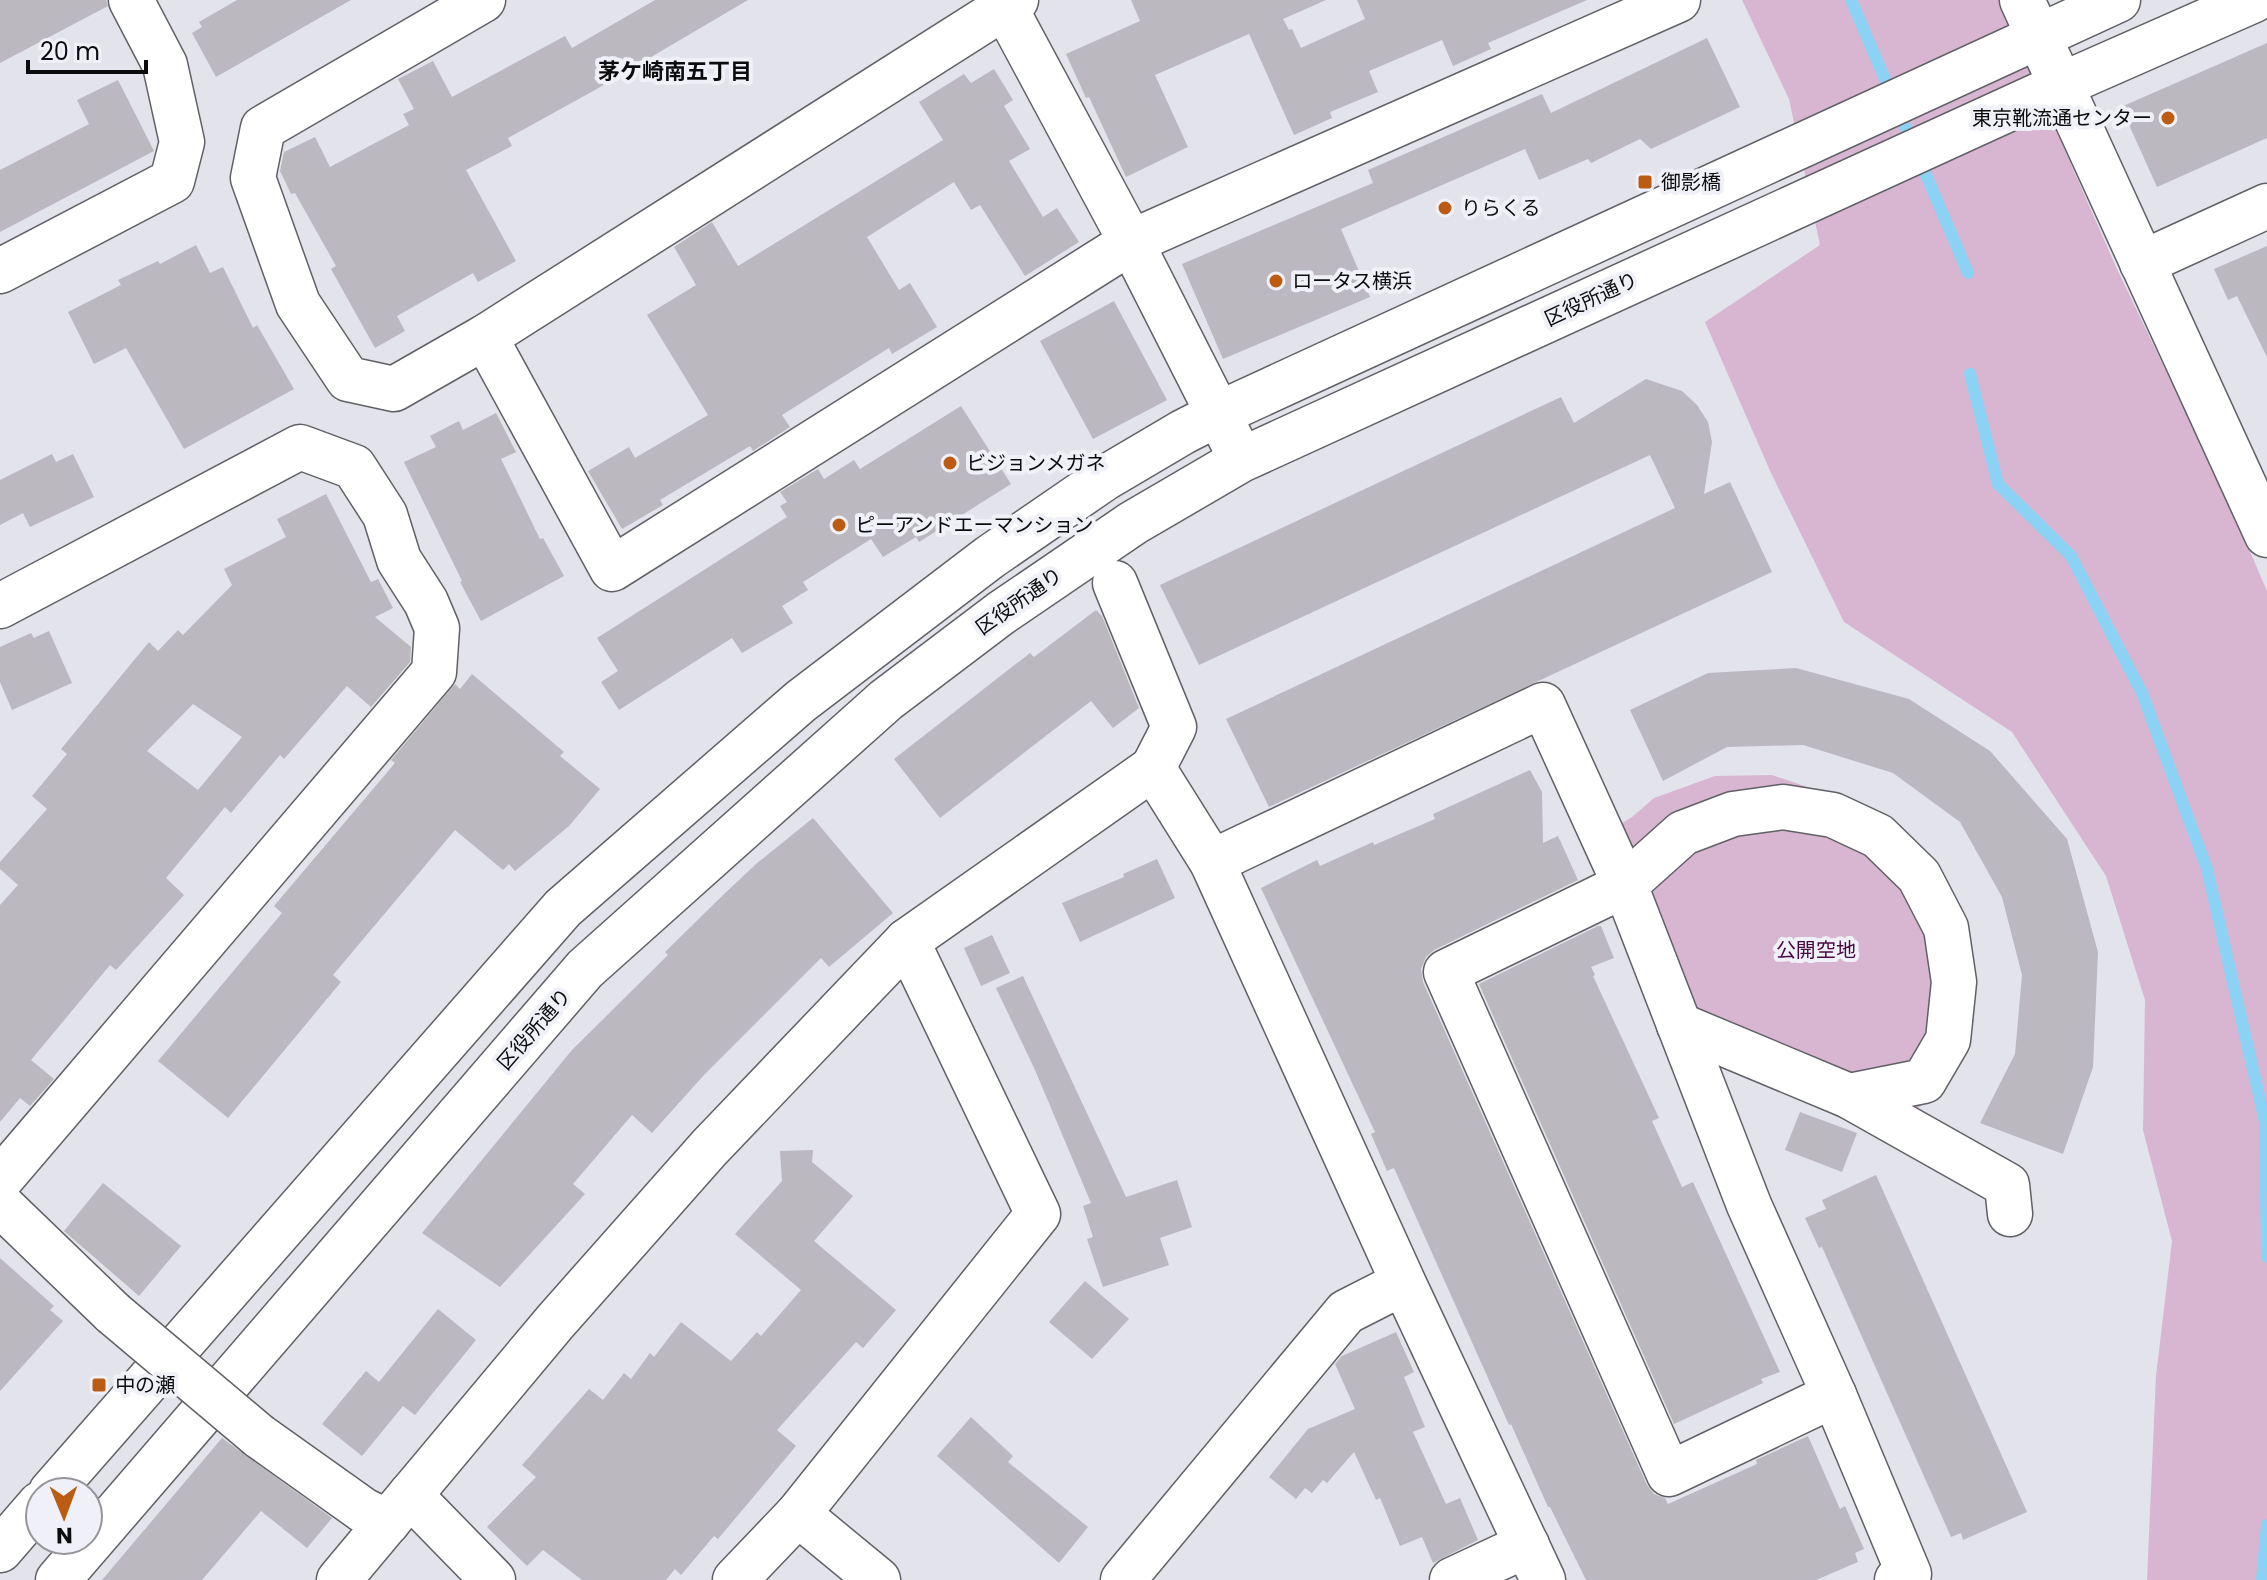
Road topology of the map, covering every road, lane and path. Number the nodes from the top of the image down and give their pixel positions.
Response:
1 (131, 0) edge
2 (483, 0) edge
3 (1678, 0) edge
4 (2118, 0) edge
5 (2254, 0) edge
6 (1007, 2) edge
7 (2030, 19) edge
8 (2152, 45) junction
9 (1951, 78) junction
10 (2061, 85) junction
11 (2267, 206) edge
12 (1131, 242) junction
13 (2142, 263) junction
14 (0, 271) edge
15 (485, 337) junction
16 (1218, 414) junction
17 (1241, 460) junction
18 (2267, 535) edge
19 (1115, 583) dead end
20 (0, 606) edge
21 (1153, 768) junction
22 (1212, 862) junction
23 (1625, 885) junction
24 (907, 941) junction
25 (1679, 1025) junction
26 (1849, 1096) junction
27 (0, 1180) edge
28 (0, 1204) edge
29 (2010, 1214) dead end
30 (1403, 1283) dead end
31 (1834, 1395) junction
32 (65, 1476) edge
33 (399, 1508) junction
34 (798, 1514) junction
35 (24, 1522) edge
36 (0, 1550) edge
37 (1535, 1562) edge
38 (1139, 1575) edge
39 (58, 1580) edge
40 (339, 1580) edge
41 (493, 1580) edge
42 (735, 1580) edge
43 (878, 1580) edge
44 (1452, 1580) edge
45 (1897, 1580) edge

1 - 14 street
2 - 15 street
3 - 12 street
4 - 7 street
5 - 8 street, 区役所通り
6 - 12 street
6 - 15 street
7 - 8 street
7 - 9 street
7 - 10 street
8 - 10 street, 区役所通り
9 - 10 street
9 - 16 street
10 - 13 street
10 - 17 street, 区役所通り
11 - 13 street
12 - 15 street
12 - 16 street
13 - 18 street
16 - 17 street
16 - 32 street
17 - 39 street, 区役所通り
19 - 21 street
20 - 27 street
21 - 22 street
21 - 24 street
22 - 23 street
22 - 37 street
23 - 25 street
23 - 26 street
23 - 31 street
24 - 33 street
24 - 34 street
25 - 26 street
25 - 31 street
26 - 29 street
28 - 33 street, bridge
30 - 38 street
31 - 45 street
33 - 40 street
33 - 41 street
34 - 42 street
34 - 43 street
35 - 36 street
37 - 44 street

